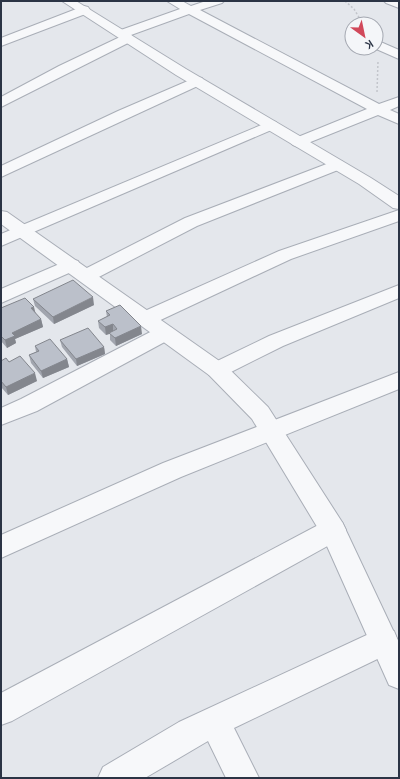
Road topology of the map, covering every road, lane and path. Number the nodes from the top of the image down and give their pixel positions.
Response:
1 (68, 1) edge
2 (173, 1) edge
3 (218, 1) edge
4 (345, 1) edge
5 (390, 1) edge
6 (399, 5) edge
7 (84, 10) junction
8 (190, 10) junction
9 (358, 16) edge
10 (125, 36) junction
11 (1, 42) edge
12 (384, 48) edge
13 (399, 55) edge
14 (376, 59) dead end
15 (197, 81) junction
16 (399, 101) edge
17 (1, 103) edge
18 (378, 109) junction
19 (399, 120) edge
20 (271, 125) junction
21 (298, 142) junction
22 (337, 165) junction
23 (1, 172) edge
24 (399, 204) edge
25 (399, 215) edge
26 (1, 216) edge
27 (24, 232) junction
28 (1, 241) edge
29 (78, 270) junction
30 (399, 291) edge
31 (1, 297) edge
32 (145, 319) junction
33 (165, 333) junction
34 (217, 370) junction
35 (399, 380) edge
36 (1, 417) edge
37 (272, 432) junction
38 (333, 530) junction
39 (1, 547) edge
40 (384, 641) junction
41 (399, 675) edge
42 (1, 710) edge
43 (214, 721) junction
44 (114, 778) edge
45 (243, 778) edge

1 - 7 street
2 - 8 street
3 - 8 street
4 - 9 path
5 - 6 street
7 - 10 street
7 - 11 street
8 - 10 street
8 - 18 street
10 - 15 street
10 - 17 street
12 - 13 street
14 - 18 path
15 - 20 street
15 - 23 street
16 - 18 street
18 - 19 street
18 - 21 street
20 - 21 street
20 - 27 street
21 - 22 street
22 - 24 street
22 - 29 street
25 - 32 street
26 - 27 street
27 - 28 street
27 - 29 street
29 - 31 street
29 - 32 street
30 - 34 street
32 - 33 street
33 - 34 street
33 - 36 street
34 - 37 street
35 - 37 street
37 - 38 street
37 - 39 street
38 - 40 street
38 - 42 street
40 - 41 street
40 - 43 street
43 - 44 street
43 - 45 street

